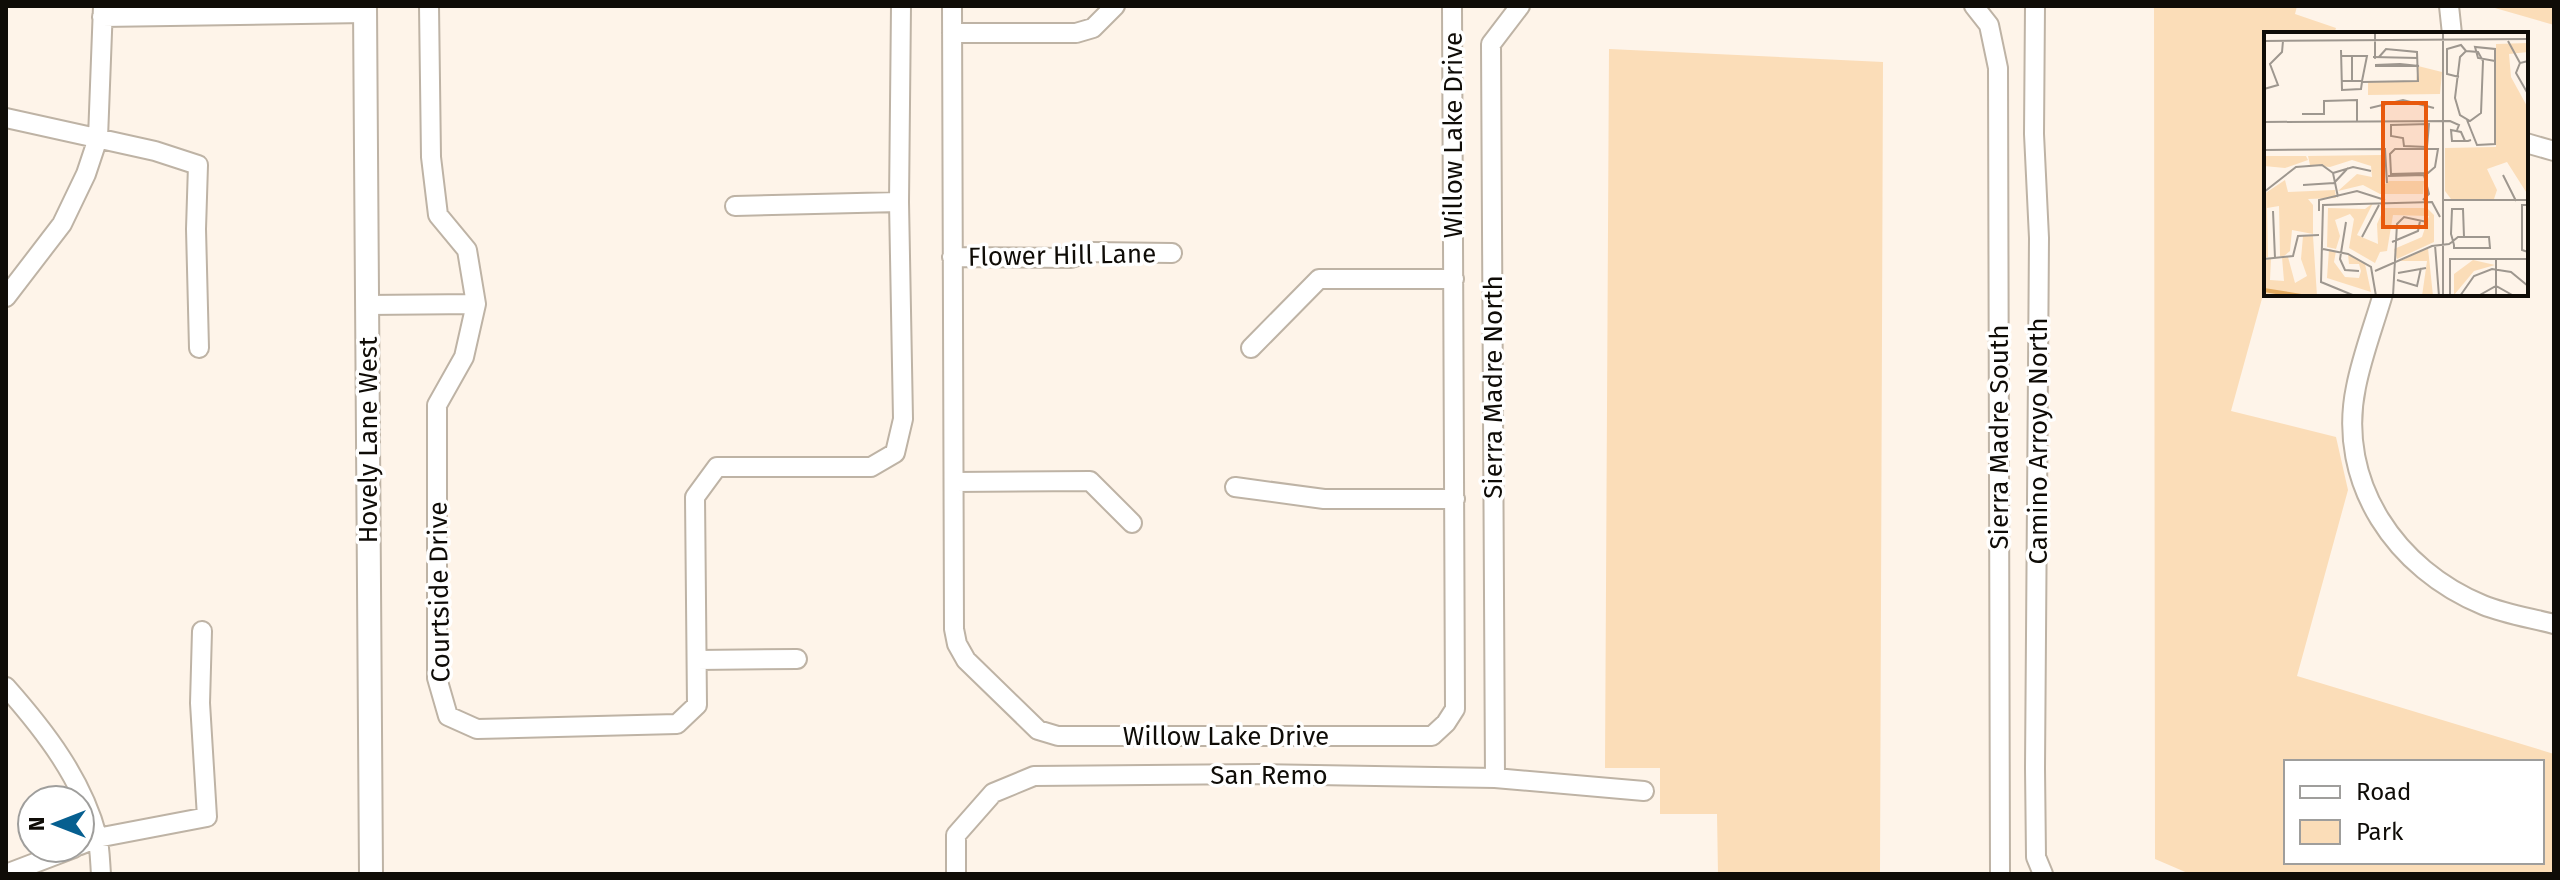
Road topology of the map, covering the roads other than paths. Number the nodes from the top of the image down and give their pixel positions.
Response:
1 (429, 6) edge
2 (901, 6) edge
3 (952, 6) edge
4 (1115, 6) edge
5 (1452, 6) edge
6 (1974, 6) edge
7 (2035, 6) edge
8 (2449, 6) edge
9 (1517, 7) edge
10 (365, 10) edge
11 (192, 11) edge
12 (102, 12) edge
13 (2452, 32) edge
14 (952, 33) junction
15 (6, 118) edge
16 (98, 138) junction
17 (2528, 144) edge
18 (2554, 151) edge
19 (899, 202) junction
20 (735, 206) dead end
21 (1172, 253) dead end
22 (952, 257) junction
23 (1454, 279) junction
24 (2382, 296) edge
25 (6, 297) edge
26 (476, 304) junction
27 (367, 305) junction
28 (199, 348) dead end
29 (1251, 348) dead end
30 (954, 482) junction
31 (1235, 487) dead end
32 (1455, 499) junction
33 (1132, 523) dead end
34 (2554, 624) edge
35 (202, 631) dead end
36 (797, 659) dead end
37 (697, 660) junction
38 (6, 687) edge
39 (1495, 778) junction
40 (76, 784) edge
41 (1644, 791) dead end
42 (96, 841) edge
43 (32, 864) edge
44 (6, 874) edge
45 (371, 874) edge
46 (956, 874) edge
47 (2000, 874) edge
48 (2043, 874) edge

1 - 26 street
2 - 19 street
3 - 14 street, Willow Lake Drive
4 - 14 street
5 - 23 street, Willow Lake Drive
6 - 47 street, Sierra Madre South
7 - 48 street, Camino Arroyo North
8 - 13 street
9 - 39 street, Sierra Madre North
10 - 11 street
10 - 27 street, Hovely Lane West
11 - 12 street
12 - 16 street
14 - 22 street, Willow Lake Drive
15 - 16 street
16 - 25 street
16 - 28 street
17 - 18 street
19 - 20 street
19 - 37 street, Courtside Drive
21 - 22 street, Flower Hill Lane
22 - 30 street, Willow Lake Drive
23 - 29 street
23 - 32 street, Willow Lake Drive
24 - 34 street
26 - 27 street
26 - 37 street, Courtside Drive
27 - 45 street, Hovely Lane West
30 - 32 street, Willow Lake Drive
30 - 33 street
31 - 32 street
35 - 42 street
36 - 37 street
38 - 40 street
39 - 41 street, San Remo
39 - 46 street, San Remo
43 - 44 street

